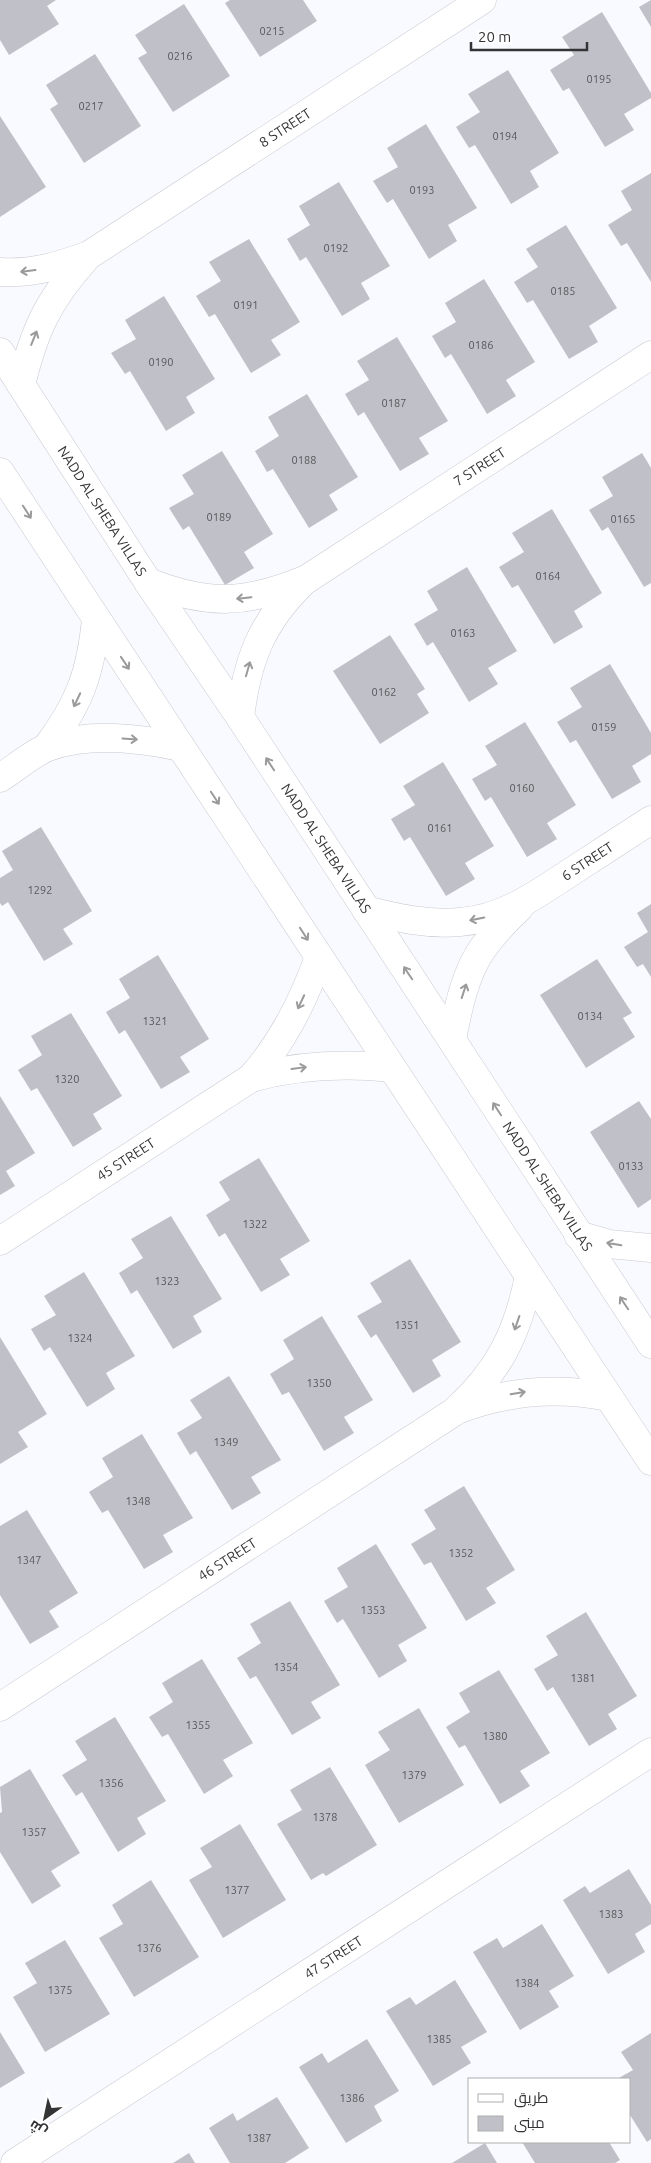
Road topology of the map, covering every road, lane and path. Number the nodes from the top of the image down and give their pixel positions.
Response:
1 (482, 0) edge
2 (88, 255) junction
3 (0, 272) edge
4 (0, 352) edge
5 (651, 355) edge
6 (21, 385) junction
7 (0, 472) edge
8 (307, 579) junction
9 (148, 582) junction
10 (96, 619) junction
11 (240, 717) junction
12 (181, 747) junction
13 (47, 748) junction
14 (0, 778) edge
15 (651, 820) edge
16 (523, 903) junction
17 (366, 910) junction
18 (319, 957) junction
19 (452, 1039) junction
20 (392, 1068) junction
21 (251, 1078) junction
22 (578, 1234) junction
23 (0, 1241) edge
24 (651, 1248) edge
25 (529, 1276) junction
26 (651, 1344) edge
27 (610, 1397) junction
28 (454, 1412) junction
29 (651, 1460) edge
30 (0, 1707) edge
31 (651, 1752) edge
32 (15, 2163) edge

1 - 2 street, 8 STREET
2 -> 3 street
6 -> 2 street
4 - 6 street, NADD AL SHEBA VILLAS
5 - 8 street, 7 STREET
6 - 9 street, NADD AL SHEBA VILLAS
7 -> 10 street
8 -> 9 street
11 -> 8 street
9 - 11 street, NADD AL SHEBA VILLAS
10 -> 12 street
10 -> 13 street
17 -> 11 street, NADD AL SHEBA VILLAS
13 -> 12 street
12 -> 18 street
13 - 14 street
15 - 16 street, 6 STREET
16 -> 17 street
19 -> 16 street
19 -> 17 street, NADD AL SHEBA VILLAS
18 - 20 street
18 -> 21 street
22 -> 19 street, NADD AL SHEBA VILLAS
21 -> 20 street
20 - 25 street
21 - 23 street, 45 STREET
24 -> 22 street
26 -> 22 street, NADD AL SHEBA VILLAS
25 - 27 street
25 -> 28 street
28 -> 27 street
27 - 29 street
28 - 30 street, 46 STREET
31 - 32 street, 47 STREET

